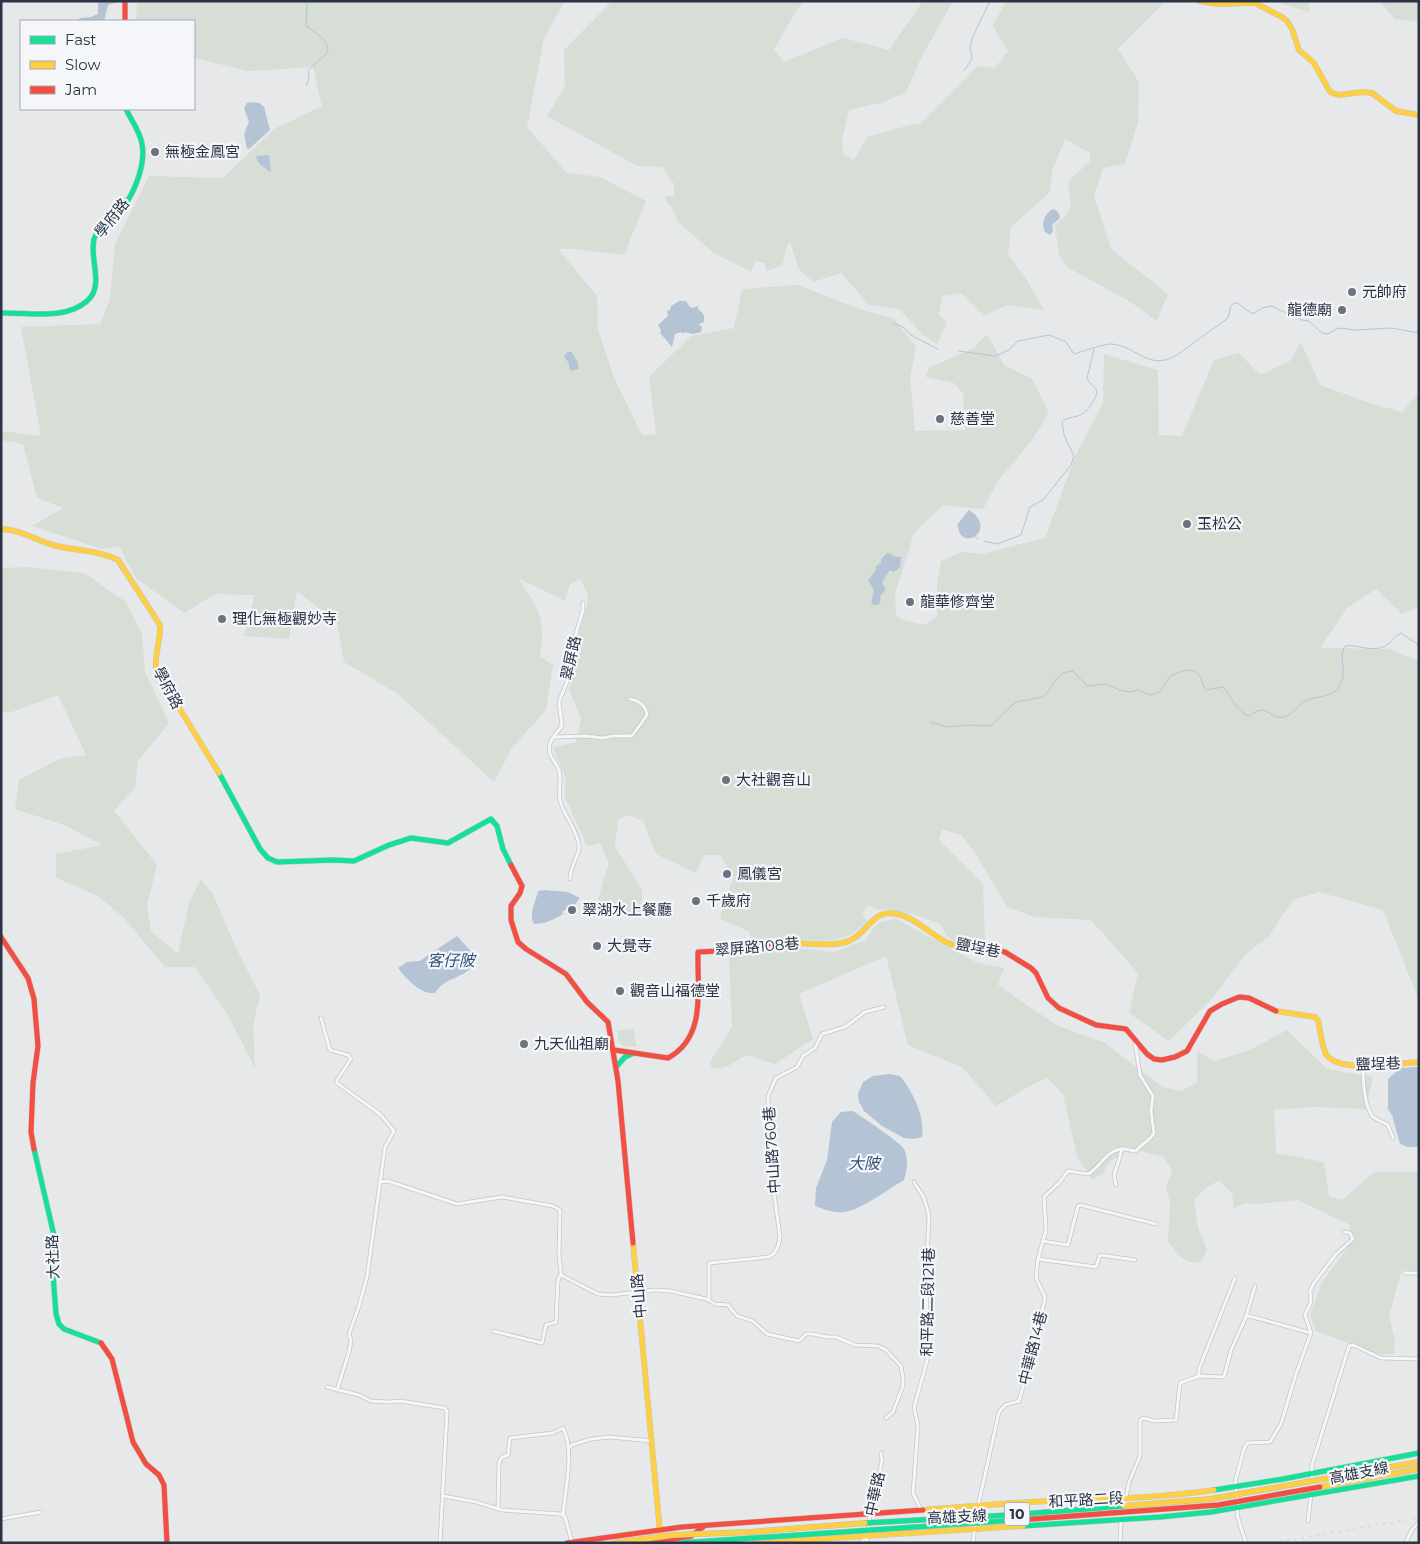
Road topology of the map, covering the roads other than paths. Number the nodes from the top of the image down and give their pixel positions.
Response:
1 (126, 1) edge
2 (1199, 1) edge
3 (126, 20) edge
4 (126, 110) edge
5 (1419, 115) edge
6 (1, 313) edge
7 (1, 529) edge
8 (582, 603) dead end
9 (630, 699) dead end
10 (553, 737) junction
11 (570, 879) dead end
12 (864, 931) joint
13 (1, 937) edge
14 (884, 1007) dead end
15 (321, 1018) dead end
16 (1138, 1041) junction
17 (614, 1050) junction
18 (636, 1053) junction
19 (1419, 1062) edge
20 (1363, 1065) junction
21 (616, 1067) junction
22 (1393, 1138) dead end
23 (1122, 1149) junction
24 (380, 1182) junction
25 (914, 1182) dead end
26 (1116, 1185) dead end
27 (1156, 1224) dead end
28 (1344, 1232) dead end
29 (1042, 1242) junction
30 (1038, 1259) junction
31 (1135, 1260) dead end
32 (1404, 1273) dead end
33 (1419, 1273) edge
34 (561, 1275) junction
35 (1235, 1278) dead end
36 (1255, 1286) dead end
37 (638, 1292) junction
38 (709, 1300) junction
39 (1246, 1317) junction
40 (493, 1330) dead end
41 (1311, 1333) junction
42 (1419, 1360) edge
43 (1199, 1376) junction
44 (327, 1387) dead end
45 (337, 1390) junction
46 (886, 1418) dead end
47 (652, 1442) junction
48 (568, 1448) junction
49 (881, 1453) dead end
50 (1419, 1453) edge
51 (1419, 1462) edge
52 (1419, 1469) edge
53 (1313, 1473) junction
54 (1419, 1476) edge
55 (1236, 1487) junction
56 (1310, 1495) junction
57 (443, 1496) junction
58 (1126, 1498) junction
59 (978, 1507) junction
60 (1238, 1507) junction
61 (498, 1509) junction
62 (921, 1511) junction
63 (42, 1512) dead end
64 (563, 1514) junction
65 (870, 1514) junction
66 (1, 1520) edge
67 (1122, 1520) junction
68 (1308, 1521) dead end
69 (1419, 1522) edge
70 (704, 1526) junction
71 (660, 1529) junction
72 (974, 1529) junction
73 (867, 1536) junction
74 (661, 1541) edge
75 (819, 1541) edge
76 (571, 1542) edge
77 (167, 1543) edge
78 (440, 1543) edge
79 (613, 1543) edge
80 (643, 1543) edge
81 (680, 1543) edge
82 (755, 1543) edge
83 (862, 1543) edge
84 (866, 1543) edge
85 (973, 1543) edge
86 (1120, 1543) edge
87 (1246, 1543) edge
88 (1406, 1543) edge

1 - 3 main road
2 - 5 main road
4 - 6 main road, 學府路
7 - 17 main road, 學府路
8 - 10 street, 翠屏路
9 - 10 street
10 - 11 street, 翠屏路
12 - 16 main road, 鹽埕巷
12 - 18 main road, 翠屏路108巷
13 - 77 main road, 大社路
14 - 38 street, 中山路760巷
15 - 24 street
16 - 20 main road, 鹽埕巷
16 - 23 street, 中華路14巷
17 - 18 main road, 翠屏路108巷
17 - 21 main road, 中山路
18 - 21 main road
19 - 20 main road, 鹽埕巷
20 - 22 street
21 - 37 main road, 中山路
23 - 26 street
23 - 29 street, 中華路14巷
24 - 34 street
24 - 45 street
25 - 62 street, 和平路二段121巷
27 - 29 street
28 - 41 street
29 - 30 street, 中華路14巷
30 - 31 street
30 - 59 street, 中華路14巷
32 - 33 street
34 - 37 street
34 - 40 street
35 - 43 street
36 - 39 street
37 - 38 street
37 - 47 main road, 中山路
38 - 46 street
39 - 41 street
39 - 43 street
41 - 55 street
42 - 53 street
43 - 58 street
44 - 45 street
45 - 57 street
47 - 48 street
47 - 71 main road, 中山路
48 - 61 street
48 - 64 street
49 - 65 street, 中華路
50 - 53 main road, 和平路二段
51 - 79 main road, 高雄支線 / 10, bridge
52 - 81 main road, 高雄支線 / 10, bridge
53 - 55 main road, 和平路二段
53 - 56 street
54 - 56 main road, 和平路二段
55 - 58 main road, 和平路二段
55 - 60 street
56 - 60 main road, 和平路二段
56 - 68 street
57 - 61 street
57 - 78 street
58 - 59 main road, 和平路二段
59 - 62 main road, 和平路二段
59 - 72 street, 中華路14巷
60 - 67 main road, 和平路二段
60 - 87 street
61 - 64 street
62 - 65 main road, 和平路二段
63 - 66 street
64 - 76 street
65 - 70 main road, 和平路二段
65 - 73 street, 中華路
67 - 72 main road, 和平路二段
67 - 86 street
69 - 88 street
70 - 71 main road, 和平路二段
70 - 74 main road
71 - 74 main road, 中山路
71 - 76 main road, 和平路二段
72 - 73 main road, 和平路二段
72 - 85 street, 中華路14巷
73 - 75 main road, 和平路二段
73 - 83 street, 中華路
73 - 84 street, 中華路
74 - 80 main road
75 - 82 main road, 和平路二段

